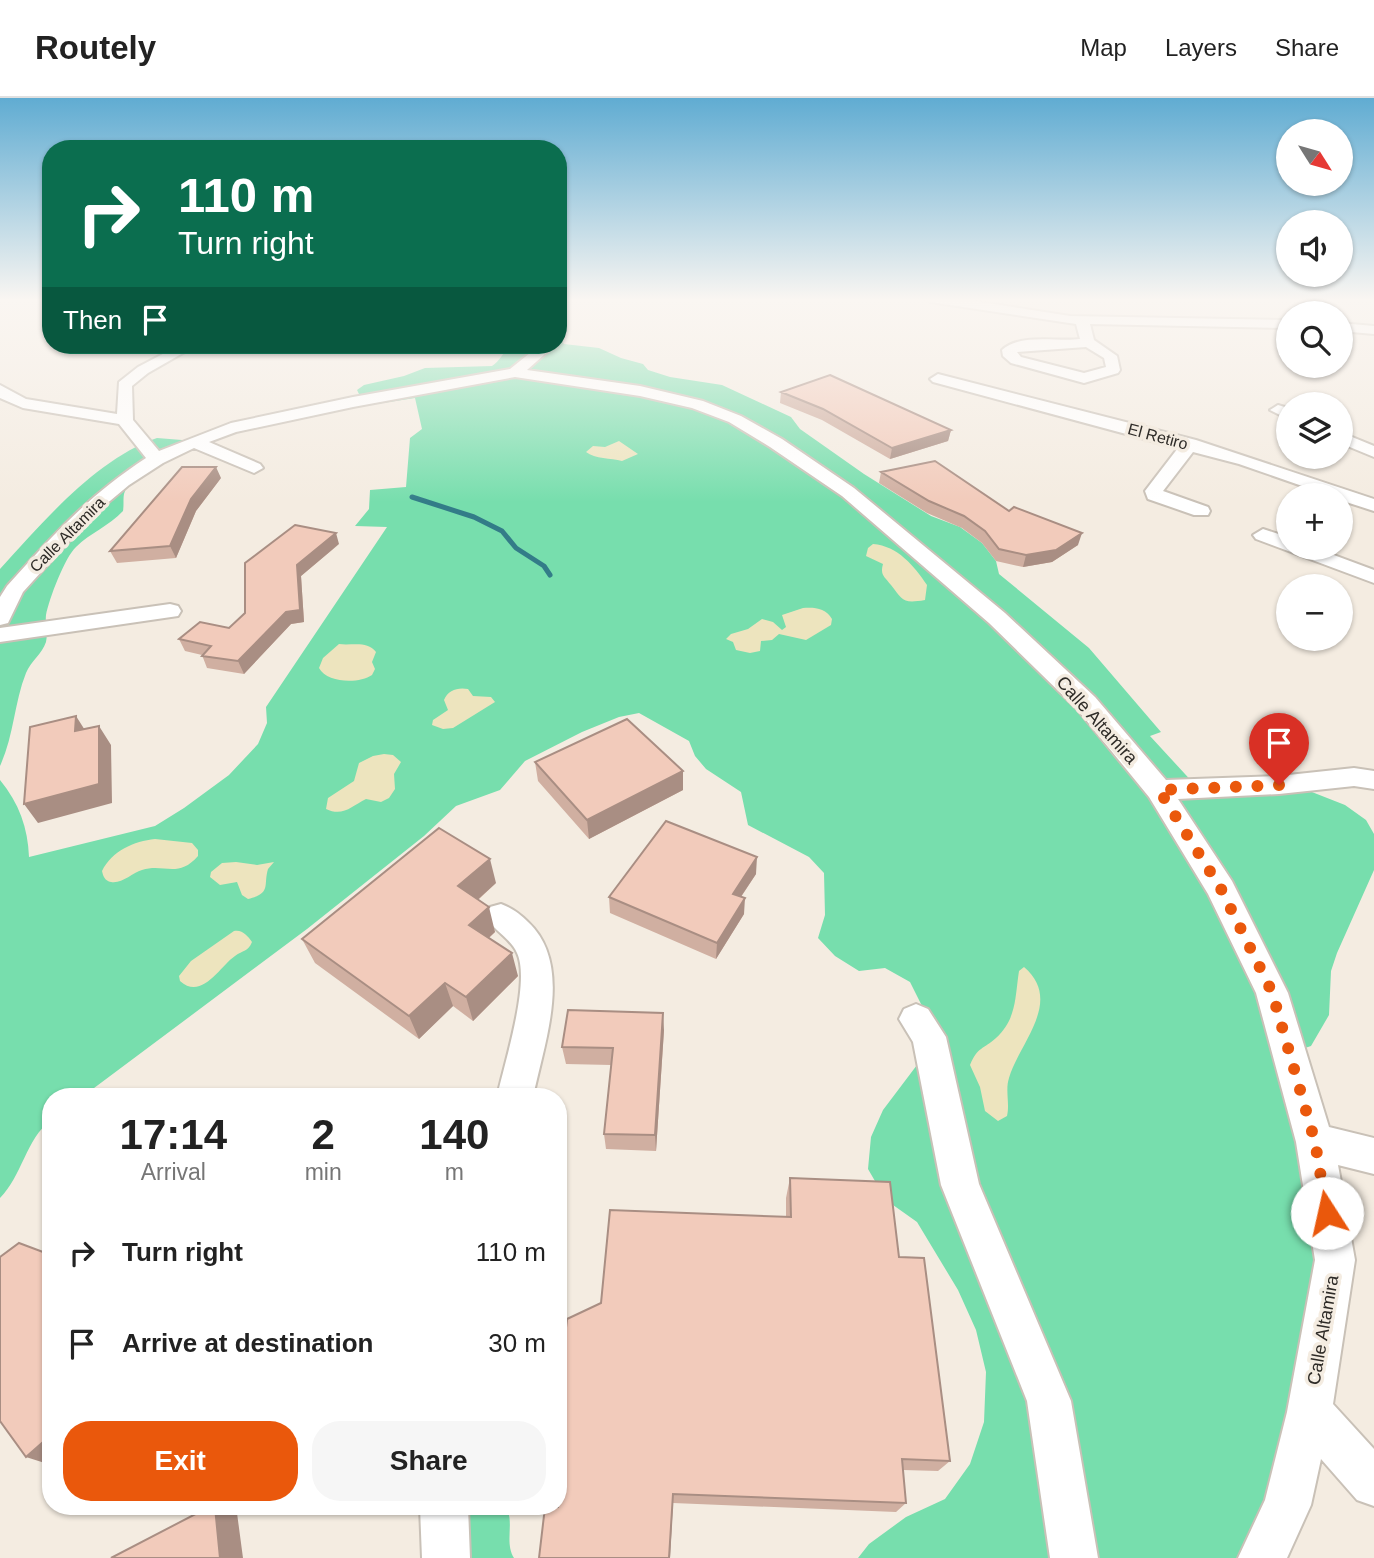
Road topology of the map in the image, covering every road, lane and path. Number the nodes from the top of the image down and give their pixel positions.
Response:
1 (150, 366) edge
2 (523, 366) edge
3 (1039, 366) edge
4 (1113, 366) edge
5 (515, 373) junction
6 (938, 379) dead end
7 (124, 385) junction
8 (0, 390) edge
9 (65, 412) junction
10 (125, 420) junction
11 (194, 442) junction
12 (1353, 443) edge
13 (1190, 444) junction
14 (1374, 452) edge
15 (158, 459) junction
16 (254, 468) dead end
17 (1374, 505) edge
18 (1201, 512) dead end
19 (1263, 535) dead end
20 (1276, 540) edge
21 (1329, 560) edge
22 (1374, 577) edge
23 (170, 611) dead end
24 (0, 618) edge
25 (0, 635) edge
26 (1374, 780) edge
27 (1159, 790) junction
28 (501, 916) dead end
29 (916, 1019) dead end
30 (516, 1088) edge
31 (1315, 1142) junction
32 (1374, 1156) edge
33 (1308, 1412) junction
34 (1374, 1483) edge
35 (444, 1515) edge
36 (446, 1558) edge
37 (1074, 1558) edge
38 (1262, 1558) edge

1 - 7 street
2 - 5 street, Calle Altamira
3 - 4 street
5 - 11 street, Calle Altamira
5 - 27 street, Calle Altamira
6 - 13 street, El Retiro
7 - 9 street
7 - 10 street
8 - 9 street
9 - 10 street
10 - 15 street
11 - 15 street, Calle Altamira
11 - 16 street
12 - 14 street
13 - 17 street, El Retiro
13 - 18 street
15 - 24 street, Calle Altamira
19 - 20 street
21 - 22 street
23 - 25 street
26 - 27 street
27 - 31 street, Calle Altamira
28 - 30 street
29 - 37 street
31 - 32 street
31 - 33 street, Calle Altamira
33 - 34 street
33 - 38 street, Calle Altamira
35 - 36 street

